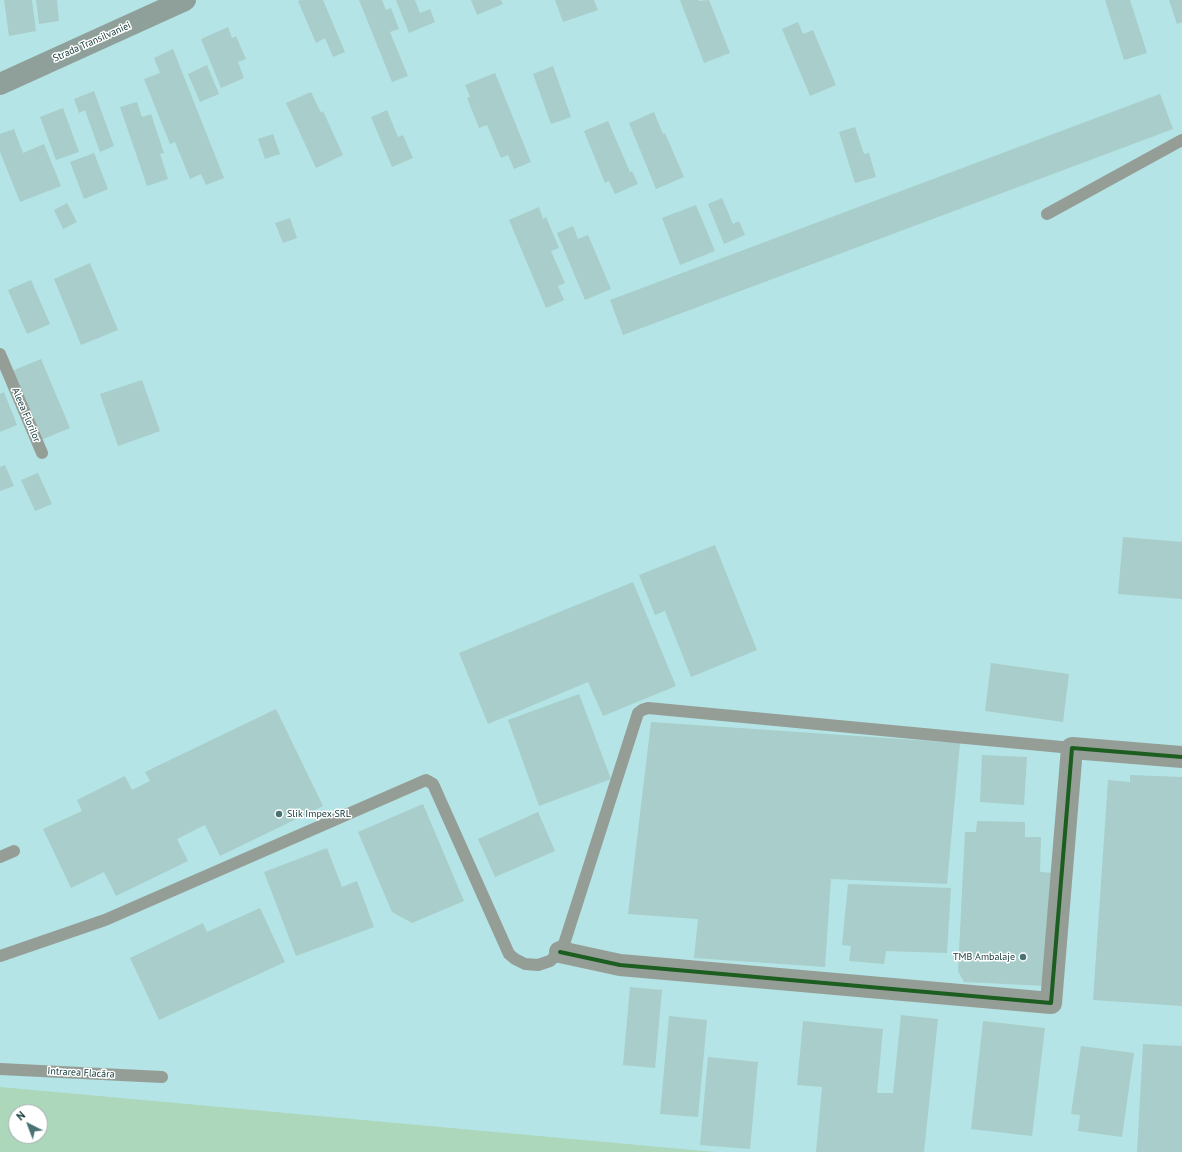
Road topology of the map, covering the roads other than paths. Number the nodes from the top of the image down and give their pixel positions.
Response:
1 (185, 0) edge
2 (0, 84) edge
3 (1182, 140) edge
4 (1047, 214) dead end
5 (0, 354) edge
6 (42, 453) dead end
7 (1072, 748) junction
8 (1182, 757) edge
9 (14, 851) dead end
10 (0, 857) edge
11 (560, 952) junction
12 (0, 956) edge
13 (0, 1069) edge
14 (162, 1077) dead end

1 - 2 main road, Strada Transilvaniei
3 - 4 lane
5 - 6 lane, Aleea Florilor
7 - 8 street
7 - 11 lane
7 - 11 street
9 - 10 lane
11 - 12 lane
13 - 14 lane, Intrarea Flacăra

